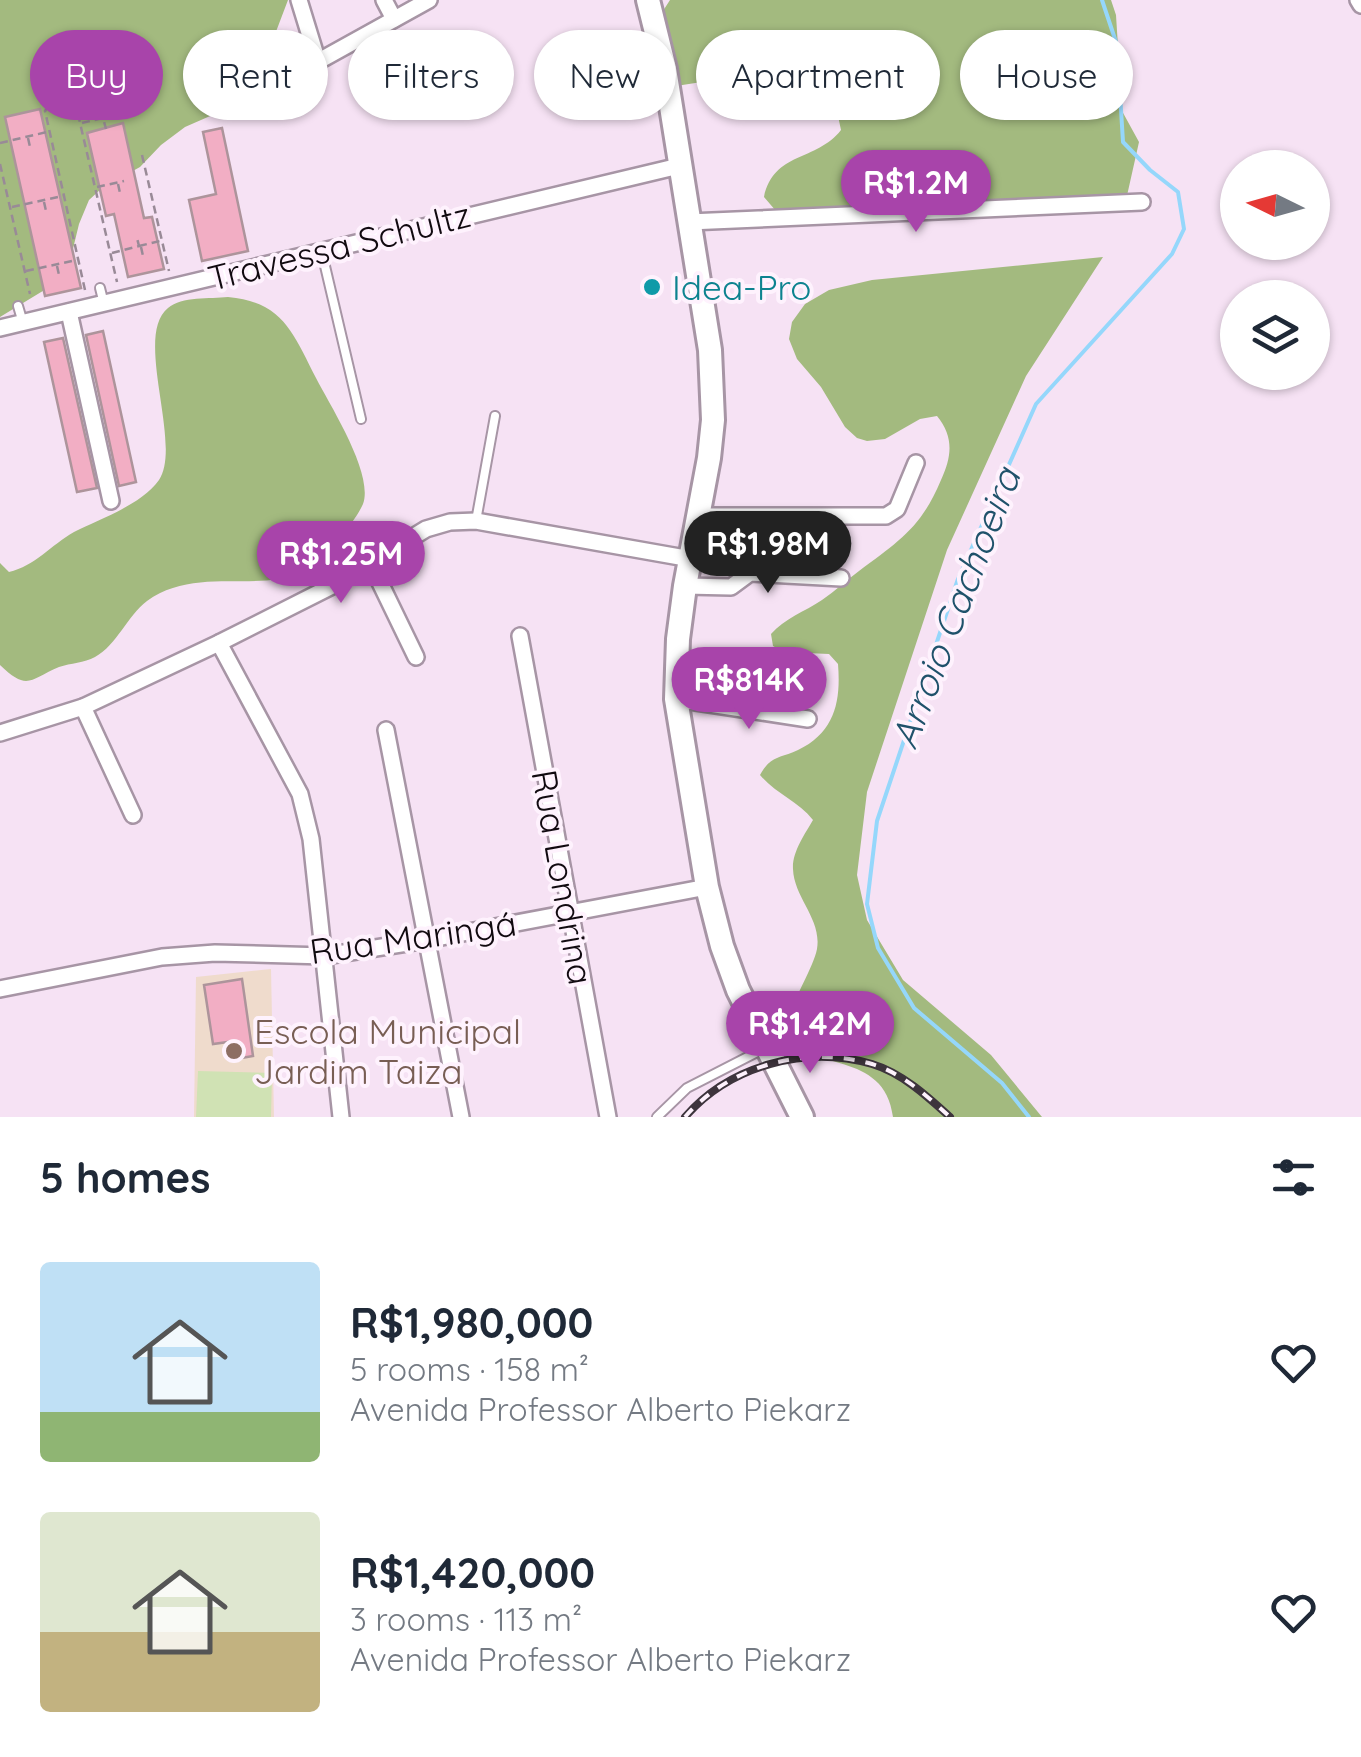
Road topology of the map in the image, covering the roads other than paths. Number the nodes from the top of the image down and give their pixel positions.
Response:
1 (299, 0) edge
2 (384, 0) edge
3 (428, 0) edge
4 (648, 0) edge
5 (394, 18) junction
6 (308, 30) edge
7 (328, 56) edge
8 (679, 166) junction
9 (1142, 202) dead end
10 (688, 222) junction
11 (322, 250) junction
12 (18, 306) dead end
13 (70, 312) junction
14 (22, 323) junction
15 (0, 328) edge
16 (495, 416) dead end
17 (361, 418) dead end
18 (916, 463) dead end
19 (111, 502) dead end
20 (701, 516) junction
21 (476, 521) junction
22 (691, 559) junction
23 (371, 564) junction
24 (841, 578) dead end
25 (685, 586) junction
26 (520, 636) dead end
27 (219, 643) junction
28 (416, 657) dead end
29 (676, 700) junction
30 (83, 707) junction
31 (808, 719) dead end
32 (386, 730) dead end
33 (0, 732) edge
34 (132, 815) dead end
35 (707, 887) junction
36 (569, 912) junction
37 (426, 940) junction
38 (325, 956) junction
39 (0, 989) edge
40 (765, 1048) junction
41 (341, 1117) edge
42 (461, 1117) edge
43 (608, 1117) edge
44 (658, 1117) edge
45 (802, 1117) edge

1 - 6 street
2 - 5 street
3 - 5 street
4 - 8 main road
5 - 7 street
8 - 10 main road
8 - 11 street, Travessa Schultz
9 - 10 street
10 - 20 main road
11 - 13 street, Travessa Schultz
11 - 17 lane
12 - 14 lane
13 - 14 street, Travessa Schultz
13 - 19 street
14 - 15 street, Travessa Schultz
16 - 21 lane
18 - 20 street
20 - 22 main road
21 - 22 street
21 - 23 street
22 - 25 main road
23 - 27 street
23 - 28 street
24 - 25 street
25 - 29 main road
26 - 36 street, Rua Londrina
27 - 30 street
27 - 38 street
29 - 31 street
29 - 35 main road
30 - 33 street
30 - 34 street
32 - 37 street
35 - 36 street, Rua Maringá
35 - 40 main road
36 - 37 street, Rua Maringá
36 - 43 street, Rua Londrina
37 - 38 street, Rua Maringá
37 - 42 street
38 - 39 street, Rua Maringá
38 - 41 street
40 - 44 lane
40 - 45 main road

